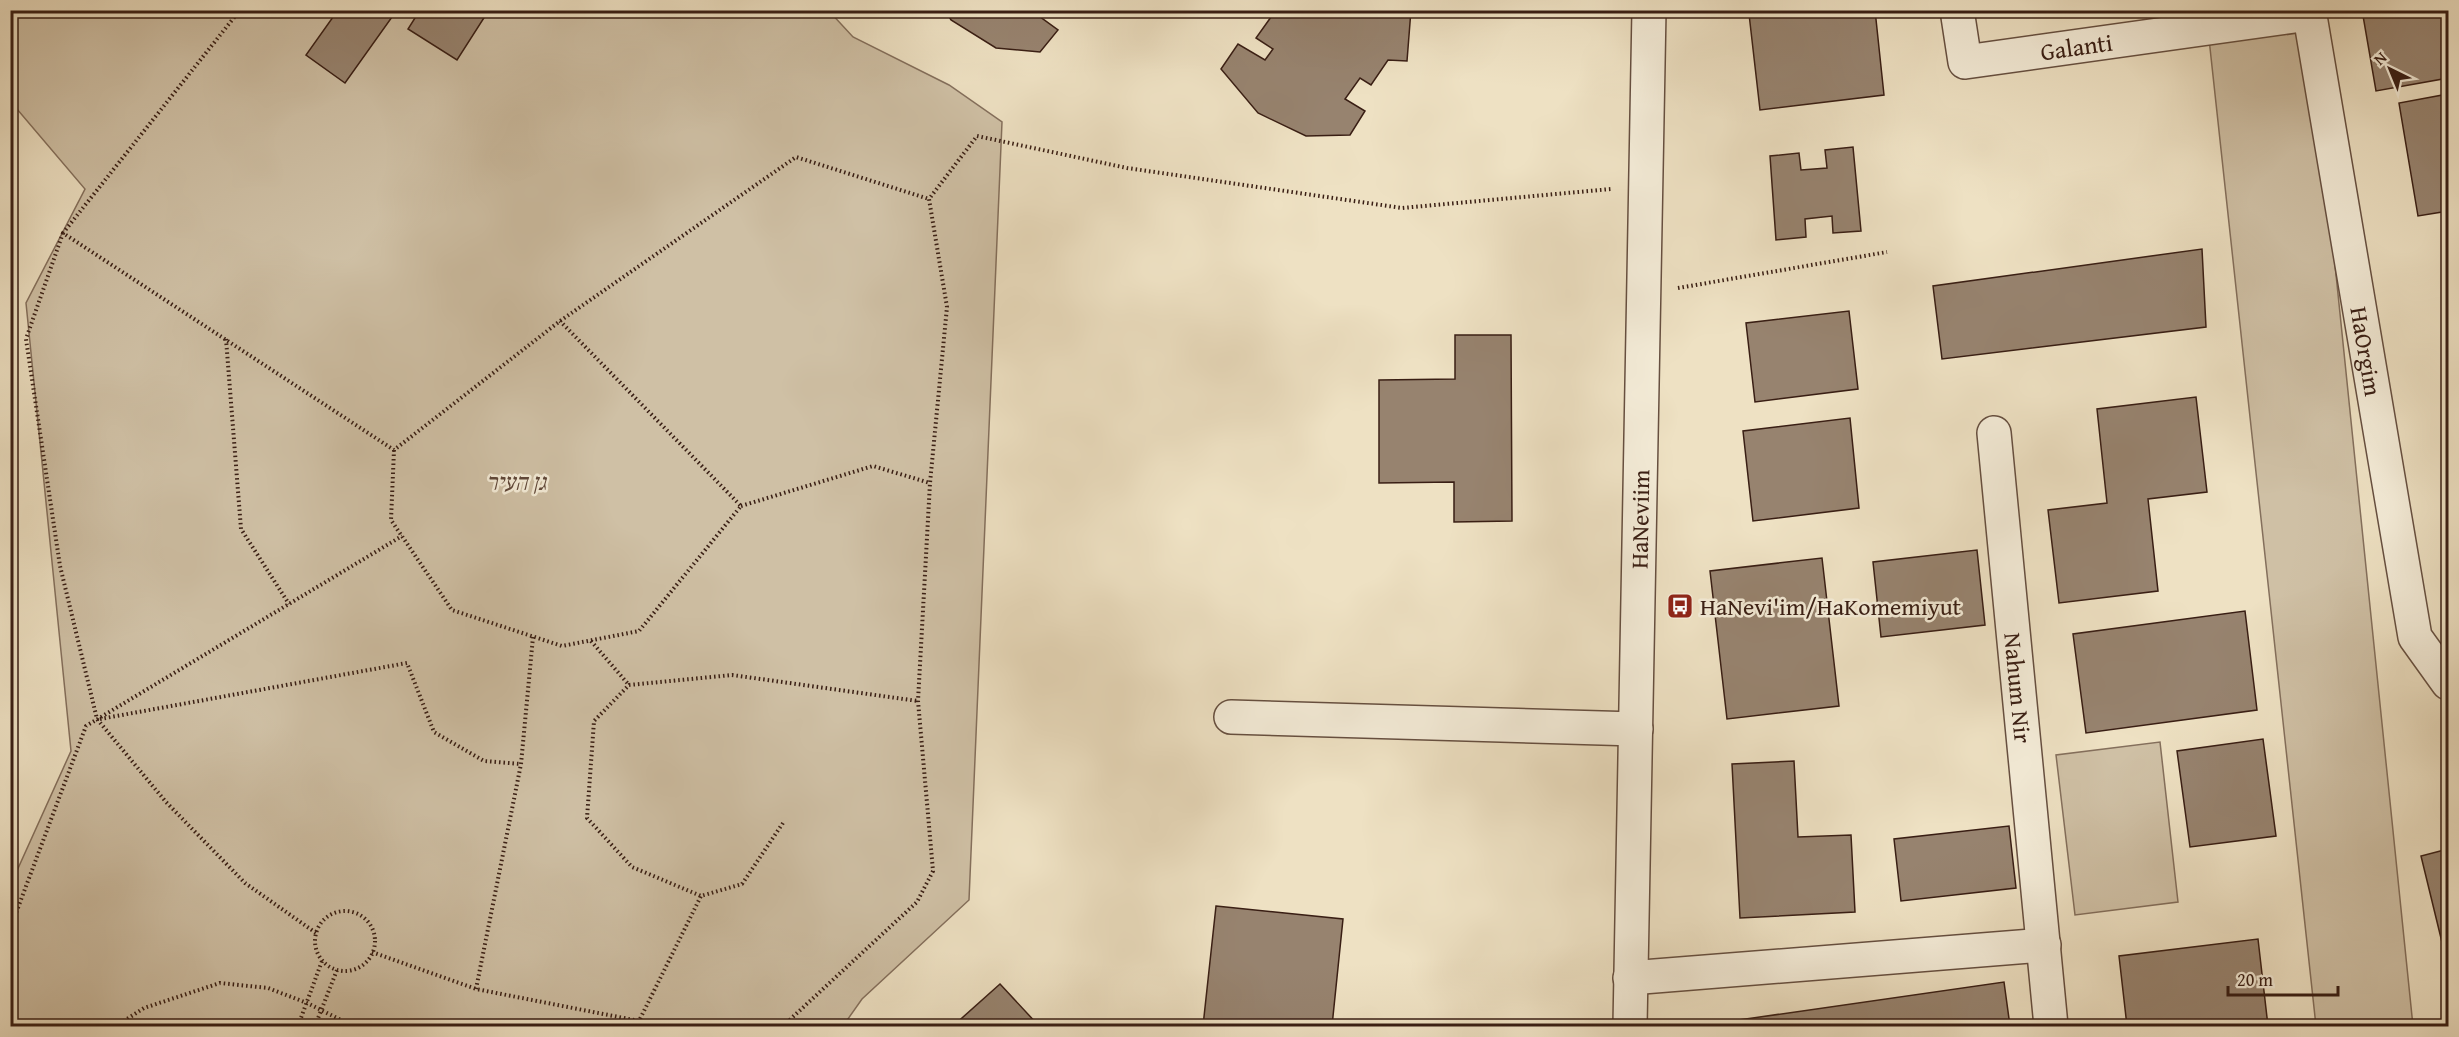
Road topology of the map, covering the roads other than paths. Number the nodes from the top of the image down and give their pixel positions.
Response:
1 (1649, 10) edge
2 (1957, 10) edge
3 (2309, 12) edge
4 (1994, 433) dead end
5 (2448, 683) edge
6 (1231, 717) dead end
7 (1636, 729) junction
8 (2044, 945) junction
9 (1630, 978) junction
10 (1630, 1026) edge
11 (2051, 1026) edge

1 - 7 street, HaNeviim
2 - 3 street, Galanti
3 - 5 street, HaOrgim
4 - 8 street, Nahum Nir
6 - 7 street
7 - 9 street, HaNeviim
8 - 9 street
8 - 11 street, Nahum Nir
9 - 10 street, HaNeviim

